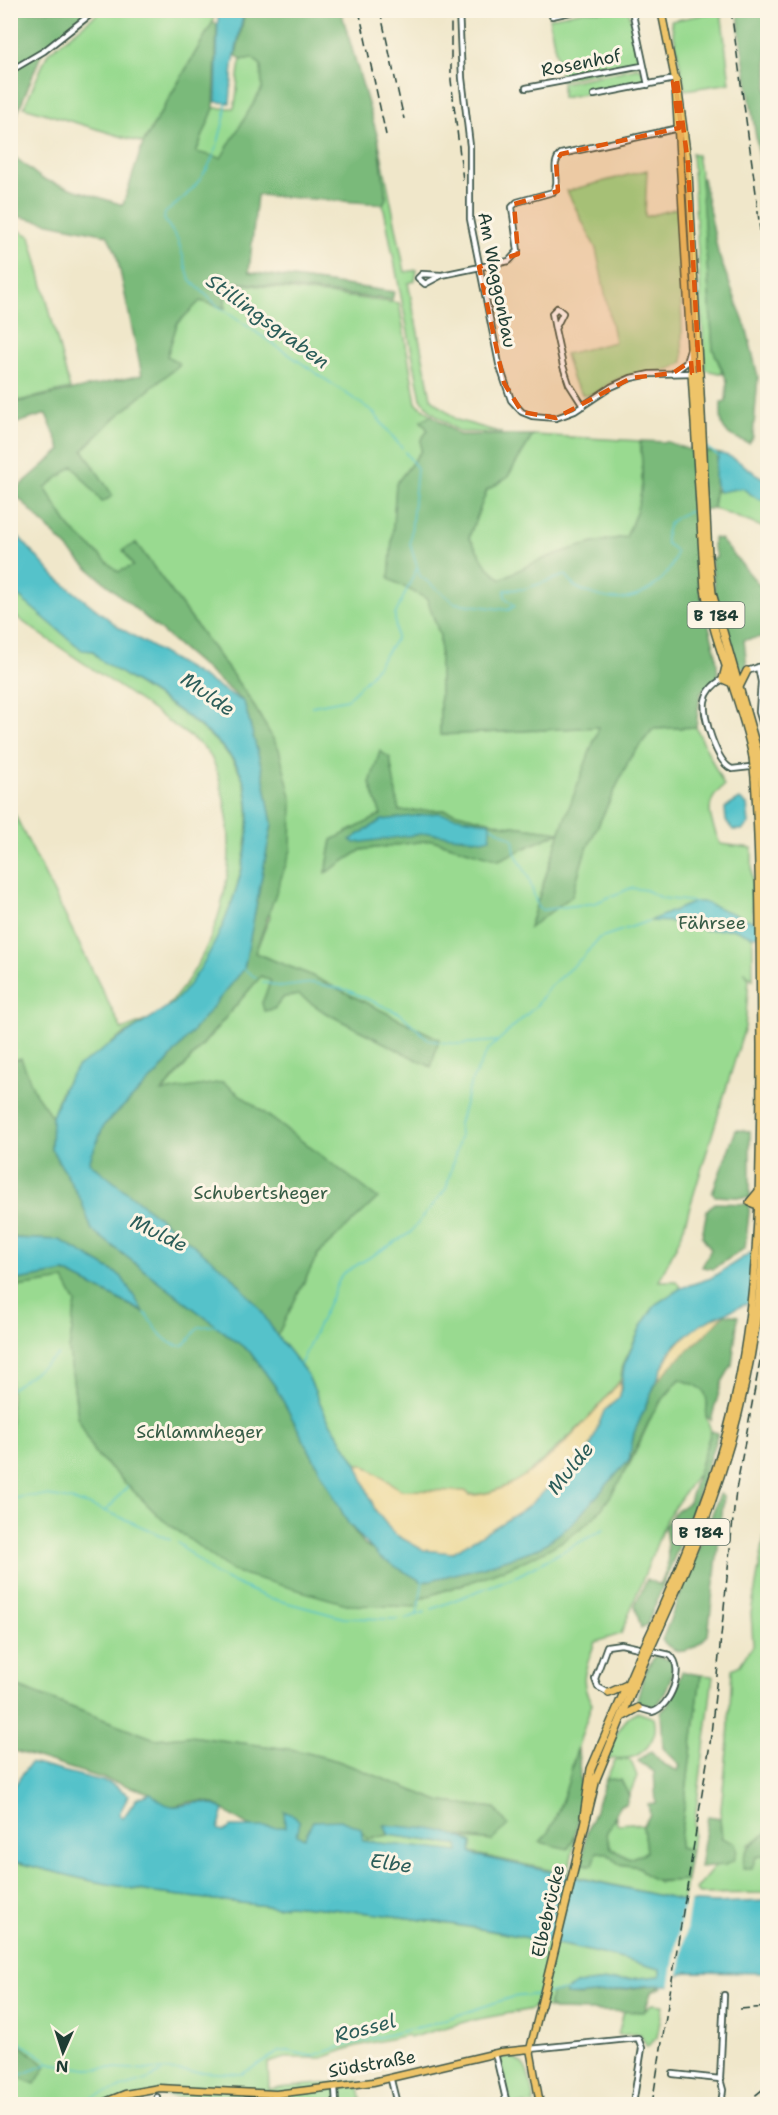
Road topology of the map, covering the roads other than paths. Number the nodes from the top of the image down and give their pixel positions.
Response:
1 (96, 10) edge
2 (579, 10) edge
3 (632, 10) edge
4 (661, 10) edge
5 (461, 11) edge
6 (552, 16) dead end
7 (642, 66) junction
8 (10, 71) edge
9 (675, 79) junction
10 (648, 85) junction
11 (526, 88) dead end
12 (594, 95) dead end
13 (679, 128) junction
14 (479, 267) junction
15 (442, 275) dead end
16 (555, 329) dead end
17 (690, 349) junction
18 (673, 373) junction
19 (696, 373) junction
20 (584, 406) junction
21 (703, 511) junction
22 (768, 664) edge
23 (726, 667) junction
24 (758, 667) junction
25 (747, 671) junction
26 (734, 672) junction
27 (723, 679) junction
28 (732, 683) junction
29 (739, 687) junction
30 (768, 742) edge
31 (756, 757) junction
32 (768, 765) edge
33 (764, 946) edge
34 (767, 1035) edge
35 (767, 1048) edge
36 (764, 1075) edge
37 (764, 1128) edge
38 (762, 1230) junction
39 (642, 1659) junction
40 (627, 1685) junction
41 (609, 1693) junction
42 (628, 1699) junction
43 (620, 1702) junction
44 (638, 1708) junction
45 (620, 1717) junction
46 (584, 1824) junction
47 (724, 1995) dead end
48 (541, 2006) joint
49 (530, 2049) junction
50 (495, 2053) junction
51 (673, 2074) dead end
52 (391, 2080) junction
53 (721, 2080) junction
54 (335, 2087) junction
55 (276, 2094) junction
56 (157, 2097) dead end
57 (100, 2104) edge
58 (155, 2104) edge
59 (276, 2104) edge
60 (336, 2104) edge
61 (397, 2104) edge
62 (507, 2104) edge
63 (540, 2104) edge
64 (633, 2104) edge
65 (721, 2104) edge

1 - 8 street
2 - 6 street
3 - 7 street, Rosenhof
4 - 9 main road, B 184
5 - 14 street, Am Waggonbau
7 - 10 street, Rosenhof
7 - 11 street, Rosenhof
9 - 10 street, Rosenhof
9 - 13 main road, B 184
9 - 19 main road, B 184
10 - 12 street, Rosenhof
13 - 14 street
13 - 17 main road, B 184
14 - 15 street
14 - 20 street, Am Waggonbau
16 - 20 street
17 - 18 street
17 - 19 main road, B 184
18 - 19 street, Am Waggonbau
18 - 20 street, Am Waggonbau
19 - 21 highway, B 184
21 - 23 highway, B 184
21 - 26 highway, B 184
22 - 24 street
23 - 27 highway
23 - 28 highway, B 184
24 - 25 street
24 - 30 street
25 - 26 highway
25 - 29 highway
26 - 29 highway, B 184
27 - 28 highway
27 - 32 street
28 - 31 highway, B 184
29 - 31 highway, B 184
31 - 33 highway, B 184, bridge
33 - 34 highway, B 184
33 - 36 highway, B 184
34 - 35 highway, B 184
35 - 36 highway, B 184
36 - 37 highway, B 184
37 - 38 highway, B 184
37 - 38 highway, B 184
38 - 39 highway, B 184, bridge
39 - 40 highway, B 184
39 - 42 highway, B 184
40 - 41 highway
40 - 43 highway, B 184
41 - 43 highway
41 - 44 street
42 - 44 highway
42 - 45 highway, B 184
43 - 46 highway, B 184
44 - 45 highway
45 - 46 highway, B 184
46 - 48 highway, Elbebrücke / B 184
47 - 53 street
48 - 49 main road, B 184
49 - 50 main road, Südstraße
49 - 63 main road, B 184
49 - 64 street, Südstraße
50 - 52 main road, Südstraße
50 - 62 street
51 - 53 street
52 - 54 main road, Südstraße
52 - 61 street
53 - 65 street
54 - 55 main road, Südstraße
54 - 60 street
55 - 57 main road, Südstraße
55 - 59 street
56 - 58 street

